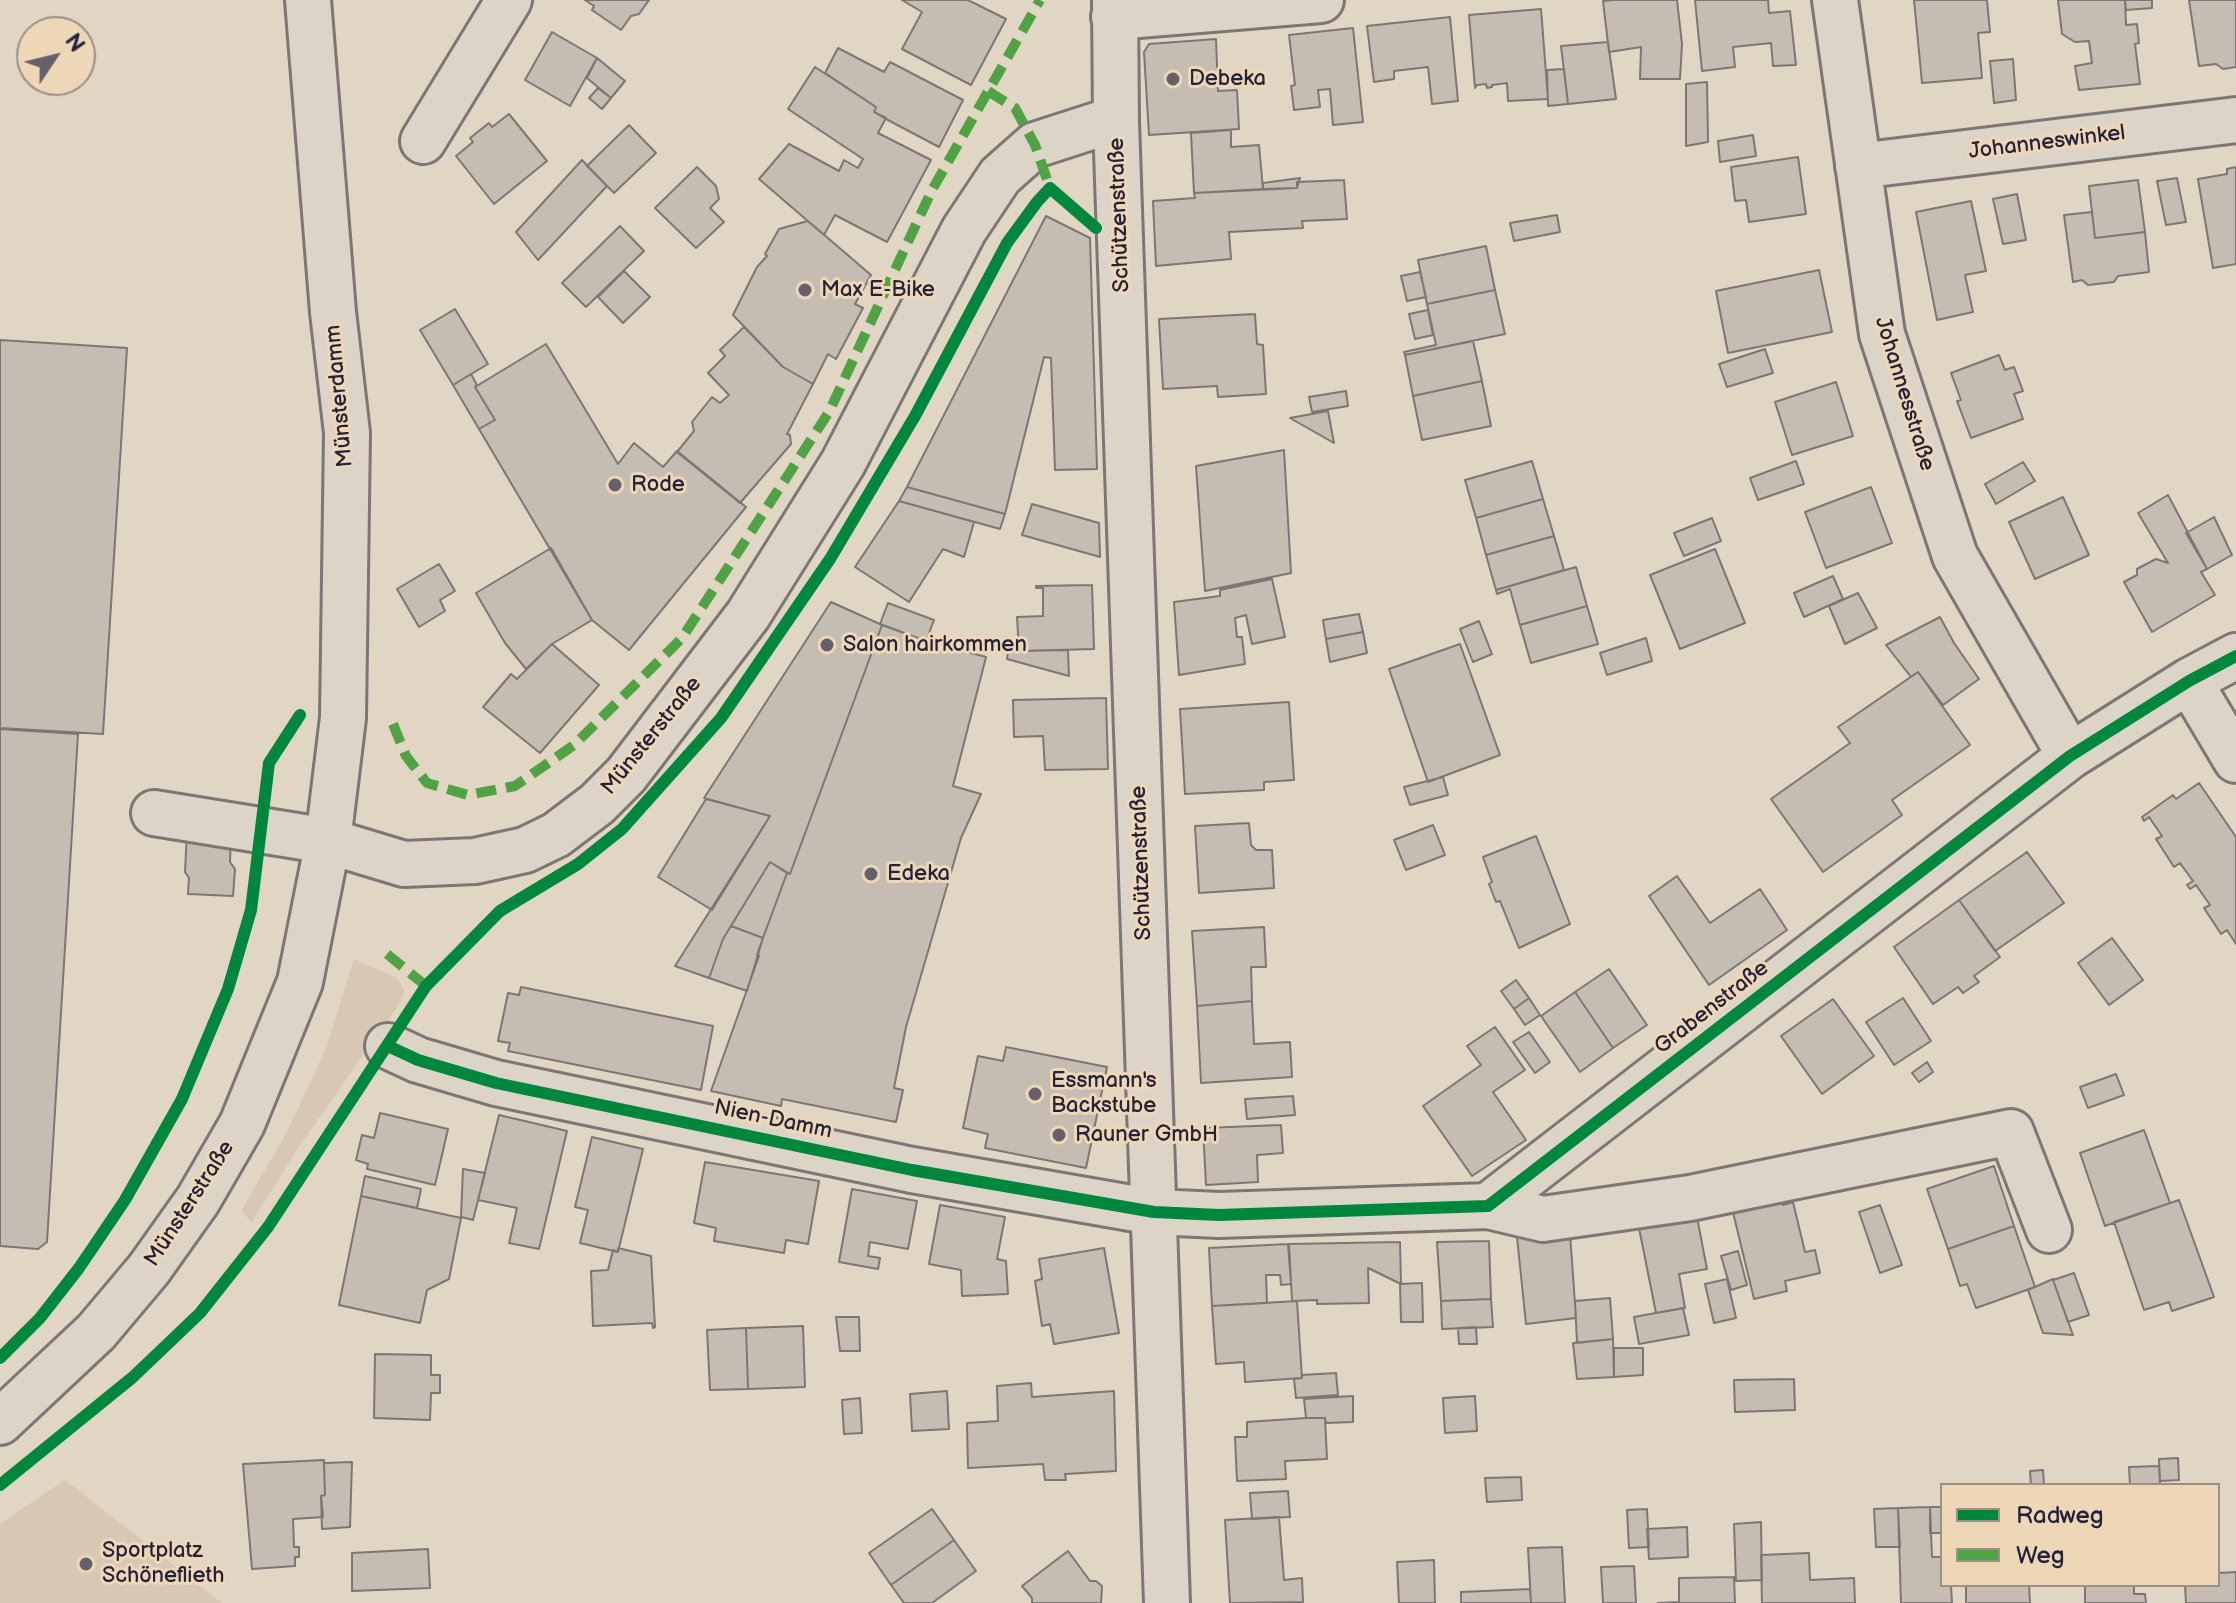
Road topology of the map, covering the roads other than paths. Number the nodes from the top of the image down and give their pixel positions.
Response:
1 (308, 0) edge
2 (509, 0) edge
3 (1321, 0) edge
4 (1835, 0) edge
5 (1115, 9) edge
6 (2236, 120) edge
7 (1116, 122) junction
8 (423, 141) dead end
9 (1858, 166) junction
10 (2236, 656) edge
11 (2189, 681) junction
12 (2070, 756) junction
13 (2236, 760) edge
14 (154, 813) dead end
15 (328, 841) junction
16 (388, 1046) dead end
17 (1488, 1206) junction
18 (1154, 1212) junction
19 (2049, 1230) dead end
20 (0, 1422) edge
21 (1167, 1603) edge

1 - 15 street, Münsterdamm
2 - 8 street
3 - 5 street
4 - 9 street, Johannesstraße
5 - 7 street
6 - 9 street, Johanneswinkel
7 - 15 street, Münsterstraße
7 - 18 street, Schützenstraße
9 - 12 street, Johannesstraße
10 - 11 street, Grabenstraße
11 - 12 street, Grabenstraße
11 - 13 street
12 - 17 street, Grabenstraße
14 - 15 street
15 - 20 street, Münsterstraße
16 - 18 street, Nien-Damm
17 - 18 street
17 - 19 street
18 - 21 street, Schützenstraße

